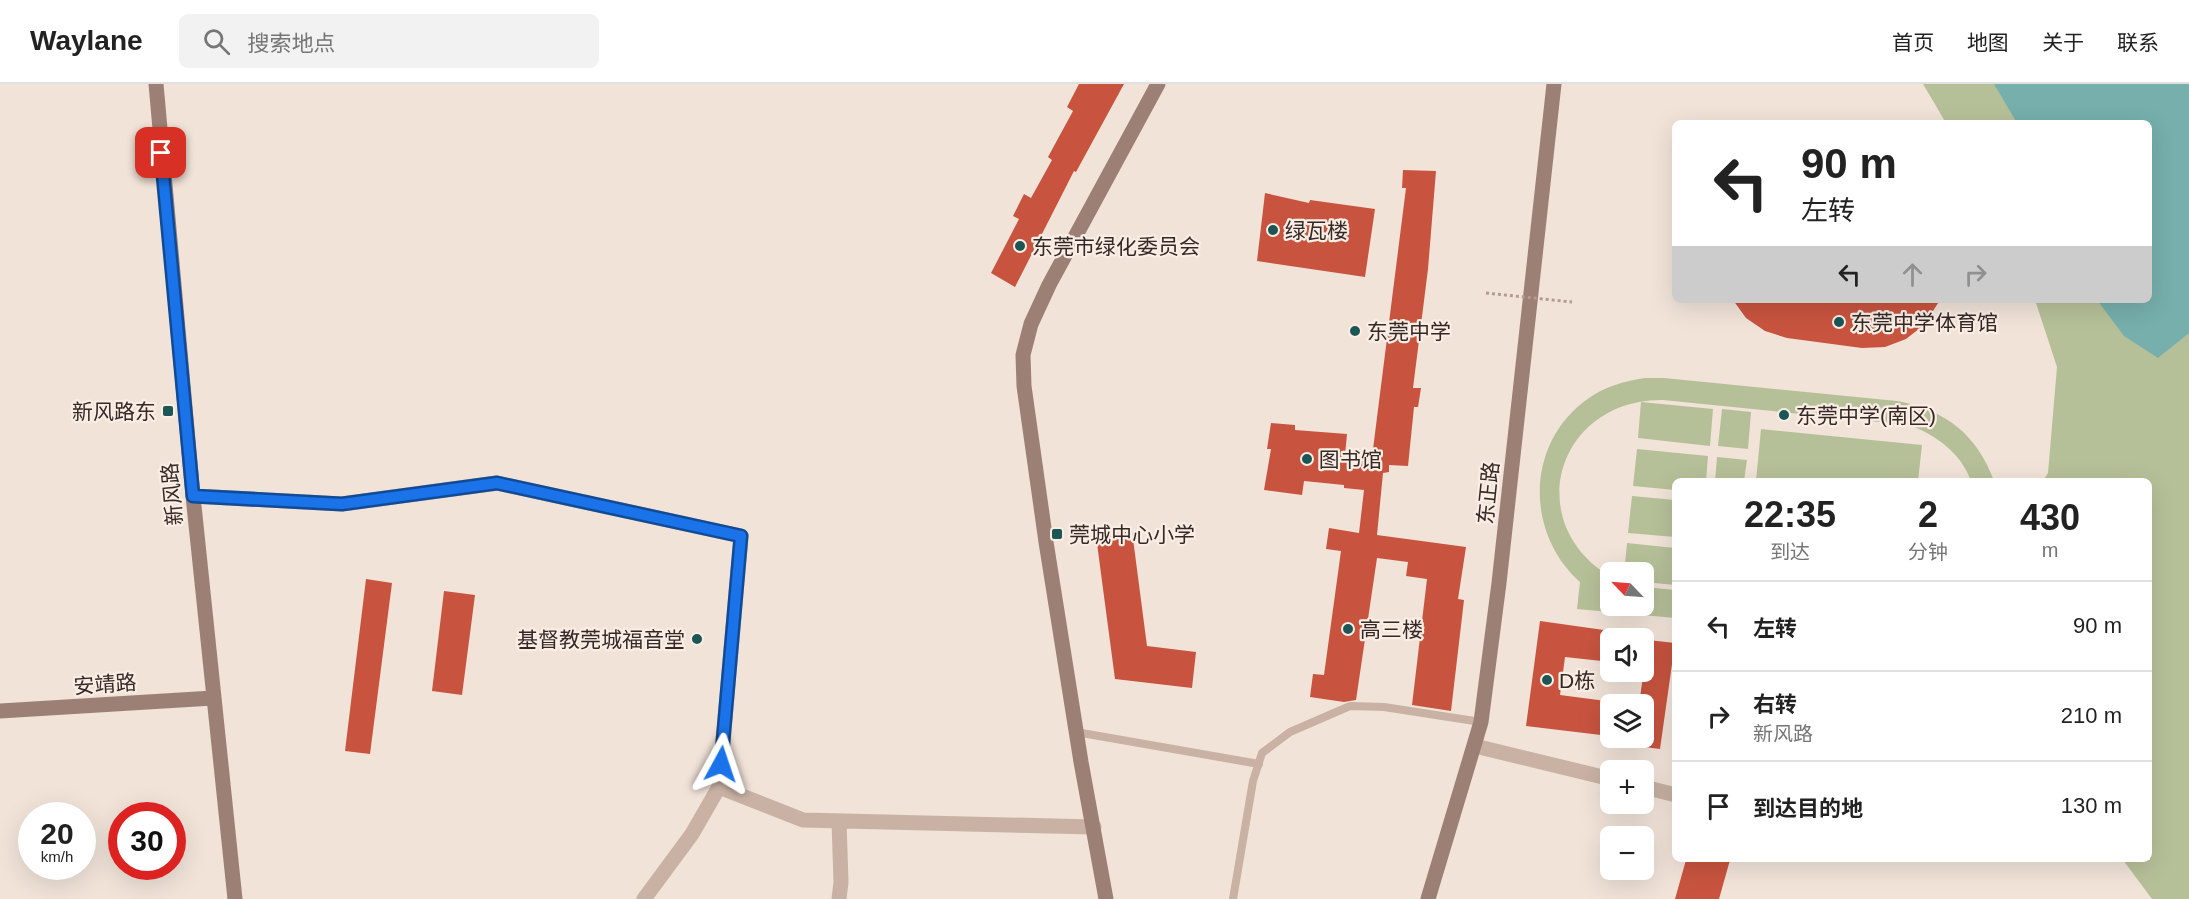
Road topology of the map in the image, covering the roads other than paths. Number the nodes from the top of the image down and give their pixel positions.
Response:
1 (156, 84) edge
2 (1158, 84) edge
3 (1554, 84) edge
4 (193, 496) junction
5 (213, 698) junction
6 (0, 711) edge
7 (1481, 722) junction
8 (1076, 732) junction
9 (1475, 746) junction
10 (1259, 764) junction
11 (1600, 776) edge
12 (719, 787) junction
13 (1654, 790) edge
14 (1672, 794) edge
15 (839, 821) junction
16 (1094, 827) junction
17 (235, 899) edge
18 (644, 899) edge
19 (839, 899) edge
20 (1106, 899) edge
21 (1233, 899) edge
22 (1428, 899) edge

1 - 4 street, 新风路
2 - 8 street
3 - 7 street, 东正路
4 - 5 street, 新风路
4 - 12 street
5 - 6 street, 安靖路
5 - 17 street, 新风路
7 - 9 street, 东正路
7 - 10 lane
8 - 10 lane
8 - 16 street
9 - 11 street
9 - 22 street, 东正路
10 - 21 lane
12 - 15 street
12 - 18 street
13 - 14 street
15 - 16 street
15 - 19 street
16 - 20 street

